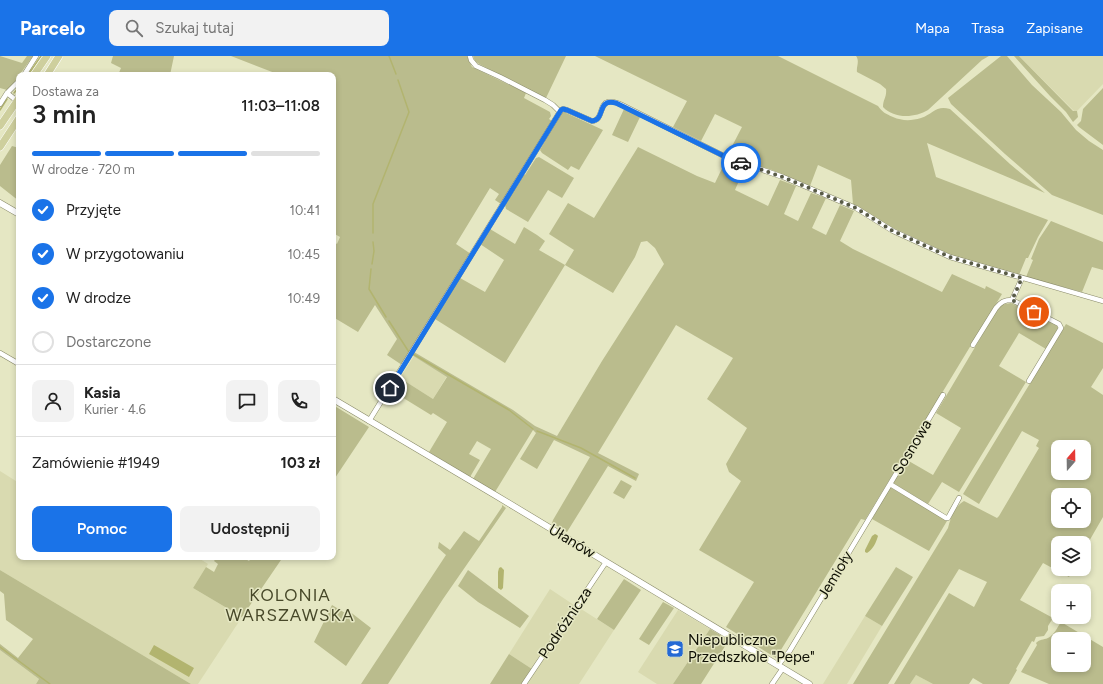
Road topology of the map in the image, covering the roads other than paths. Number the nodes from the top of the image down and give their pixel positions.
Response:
1 (36, 56) edge
2 (47, 56) edge
3 (59, 56) edge
4 (470, 56) edge
5 (26, 72) edge
6 (36, 72) edge
7 (49, 72) edge
8 (16, 84) edge
9 (7, 92) junction
10 (16, 98) edge
11 (16, 102) edge
12 (0, 104) edge
13 (560, 112) junction
14 (16, 123) edge
15 (0, 126) edge
16 (0, 147) edge
17 (0, 203) edge
18 (16, 212) edge
19 (1022, 278) junction
20 (1012, 300) junction
21 (1103, 301) edge
22 (973, 345) dead end
23 (0, 353) edge
24 (16, 362) edge
25 (1029, 381) dead end
26 (943, 395) dead end
27 (336, 401) edge
28 (370, 421) junction
29 (890, 484) junction
30 (959, 498) dead end
31 (606, 562) junction
32 (780, 666) junction
33 (524, 684) edge
34 (772, 684) edge
35 (809, 684) edge

1 - 5 street
2 - 6 main road
3 - 7 main road
4 - 13 street
8 - 9 street
9 - 10 street
9 - 12 street
11 - 15 main road
13 - 19 street
13 - 28 street
14 - 16 main road
17 - 18 street
19 - 20 street
19 - 21 street
20 - 22 street
20 - 25 street
23 - 24 street
26 - 29 street, Sosnowa
27 - 28 street, Ułanów
28 - 31 street, Ułanów
29 - 30 street, Sosnowa
29 - 32 street, Jemioły
31 - 32 street, Ułanów
31 - 33 street, Podróżnicza
32 - 34 street, Jemioły
32 - 35 street, Ułanów

